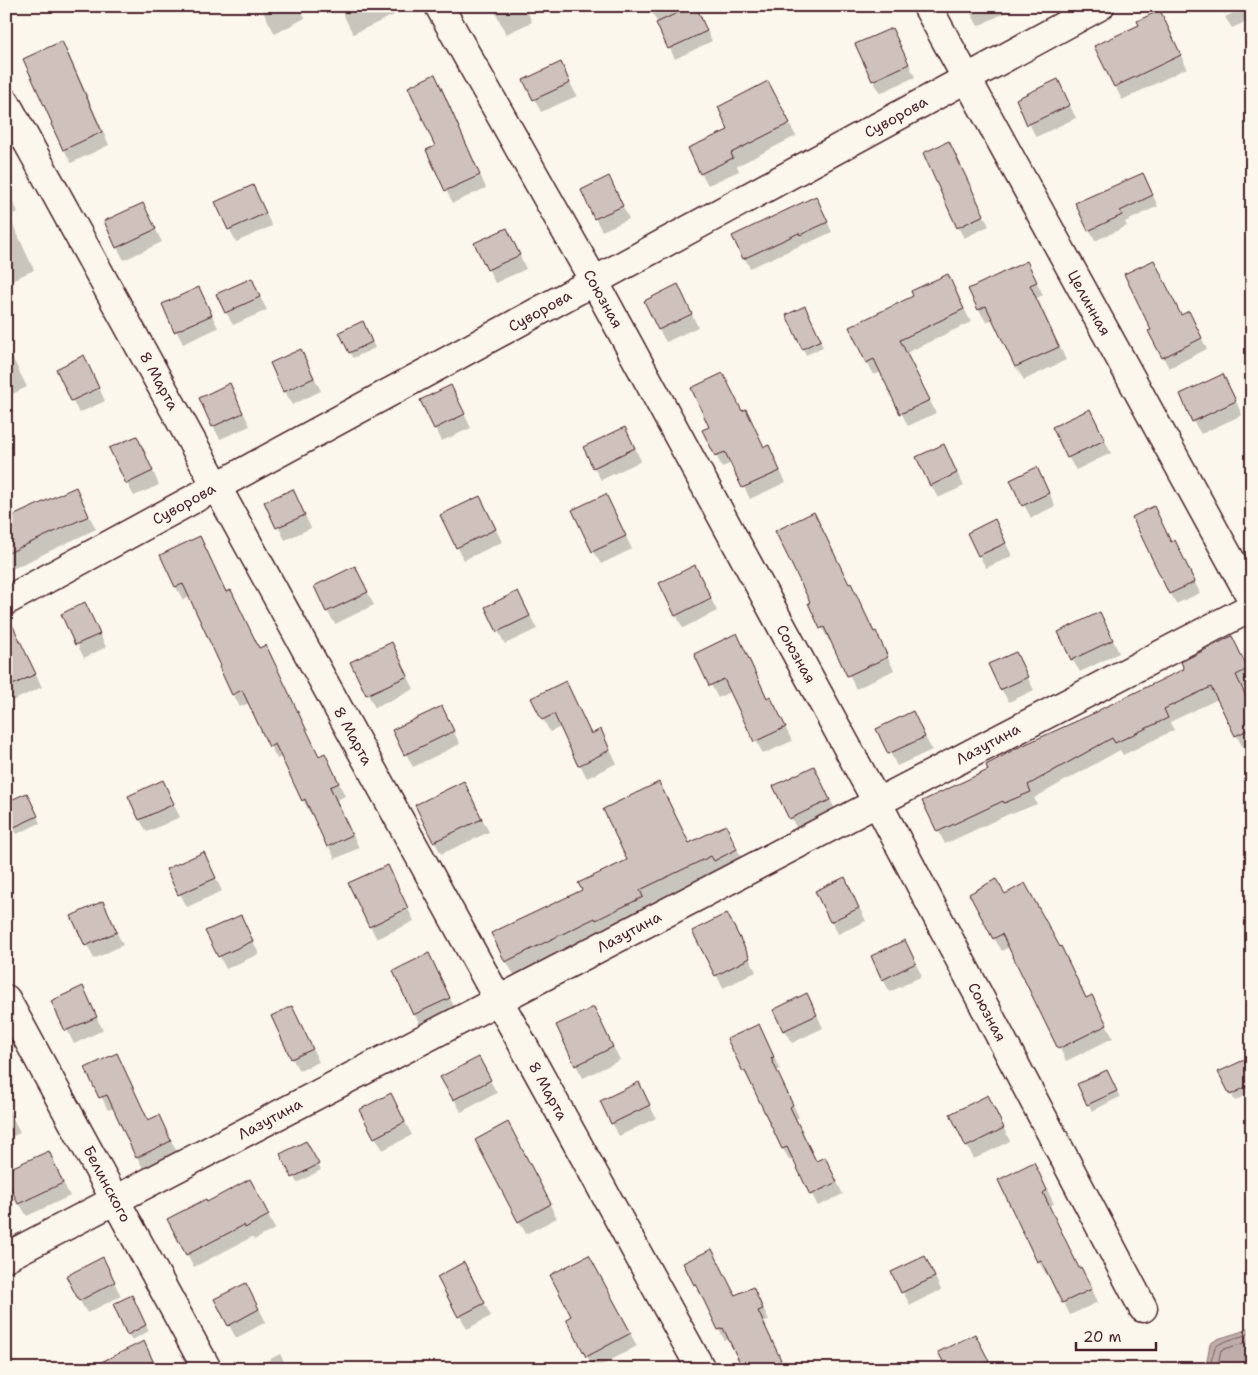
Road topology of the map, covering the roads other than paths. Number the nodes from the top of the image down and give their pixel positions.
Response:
1 (439, 6) edge
2 (927, 6) edge
3 (1100, 6) edge
4 (967, 79) junction
5 (6, 103) edge
6 (594, 281) junction
7 (216, 486) junction
8 (1252, 599) edge
9 (6, 601) edge
10 (1252, 607) edge
11 (877, 802) junction
12 (6, 998) edge
13 (498, 1000) junction
14 (116, 1200) junction
15 (6, 1257) edge
16 (1144, 1308) dead end
17 (207, 1369) edge
18 (700, 1369) edge

1 - 6 street, Союзная
2 - 4 street, Целинная
3 - 4 street, Суворова
4 - 6 street, Суворова
4 - 8 street, Целинная
5 - 7 street, 8 Марта
6 - 7 street, Суворова
6 - 11 street, Союзная
7 - 9 street, Суворова
7 - 13 street, 8 Марта
10 - 11 street, Лазутина
11 - 13 street, Лазутина
11 - 16 street, Союзная
12 - 14 street, Белинского
13 - 14 street, Лазутина
13 - 18 street, 8 Марта
14 - 15 street, Лазутина
14 - 17 street, Белинского

